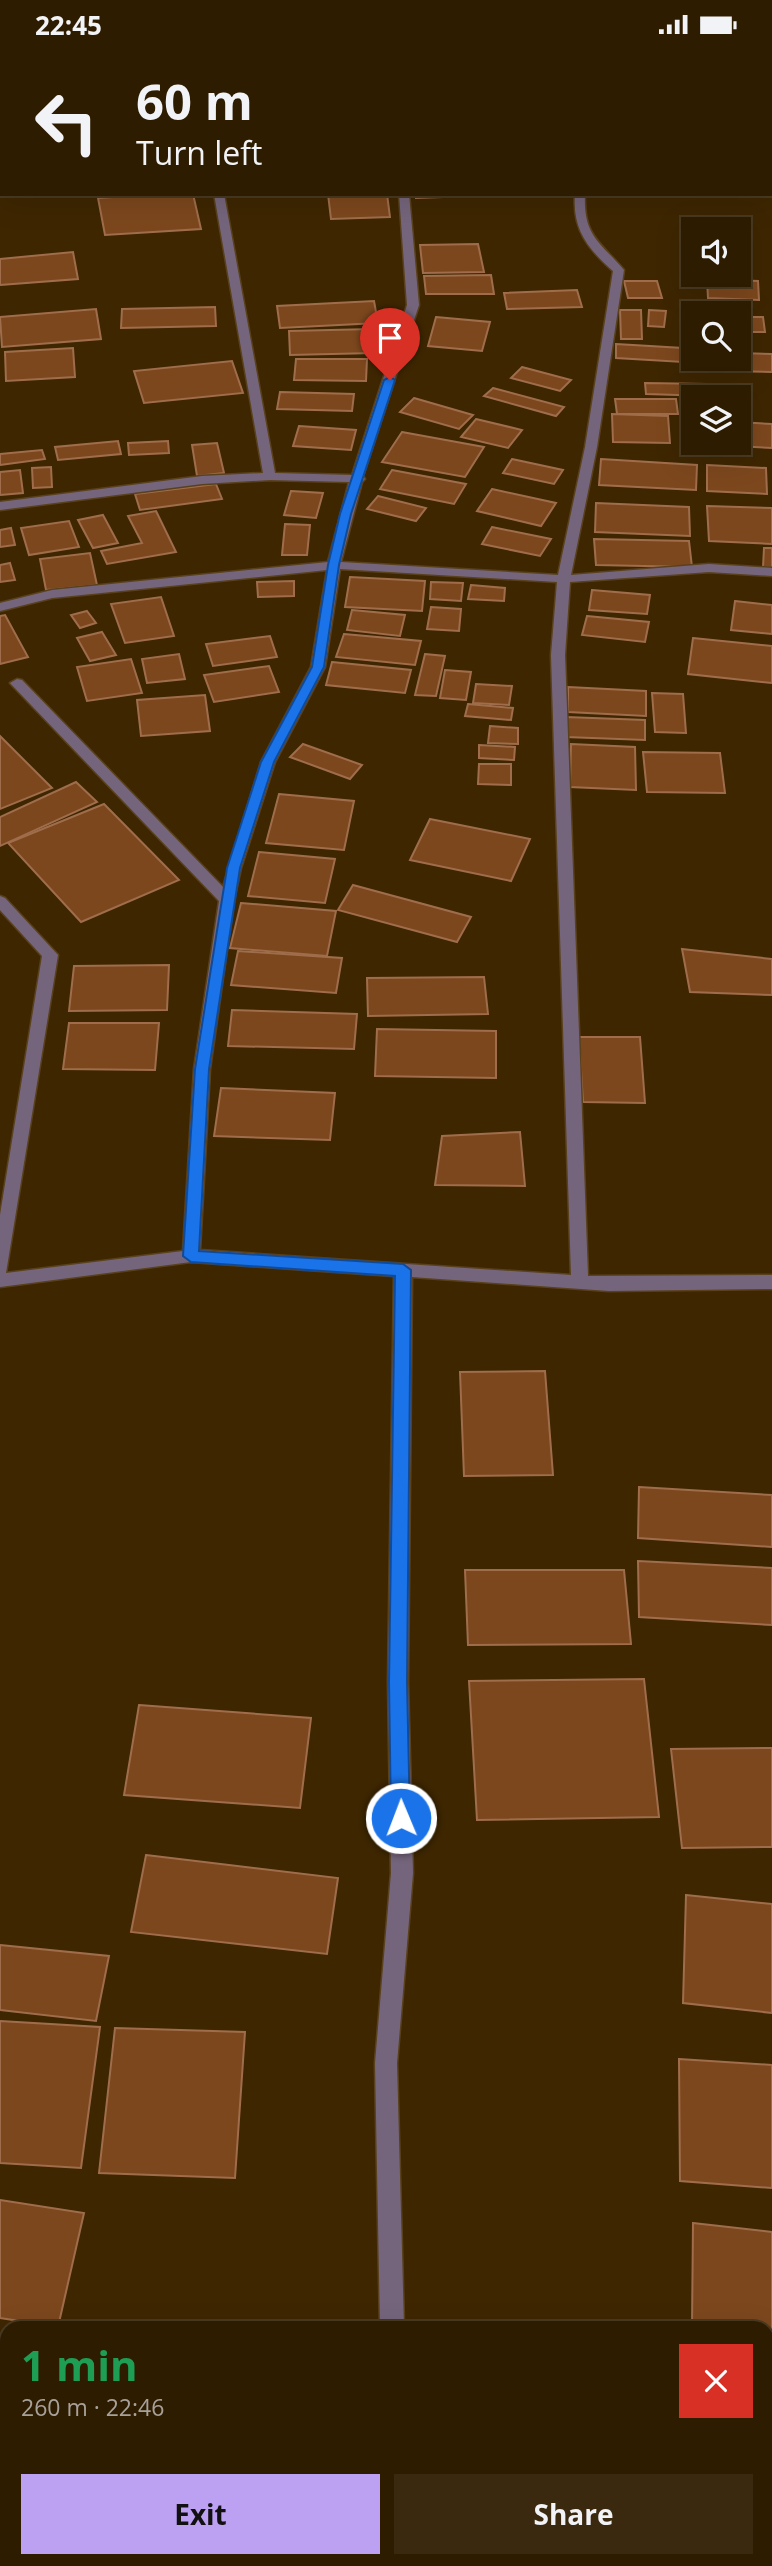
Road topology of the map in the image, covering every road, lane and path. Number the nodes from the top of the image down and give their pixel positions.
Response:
1 (219, 196) edge
2 (404, 196) edge
3 (580, 196) edge
4 (270, 476) junction
5 (359, 479) junction
6 (0, 506) edge
7 (334, 565) junction
8 (772, 572) edge
9 (564, 579) junction
10 (0, 607) edge
11 (17, 683) dead end
12 (227, 900) junction
13 (0, 901) edge
14 (191, 1256) junction
15 (0, 1268) edge
16 (403, 1270) junction
17 (0, 1280) edge
18 (580, 1282) junction
19 (772, 1282) edge
20 (392, 2321) edge

1 - 4 street
2 - 5 street
3 - 9 street
4 - 5 street
4 - 6 street
5 - 7 street
7 - 9 street
7 - 10 street
7 - 12 street
8 - 9 street
9 - 18 street
11 - 12 street
12 - 14 street
13 - 15 street
14 - 16 street
14 - 17 street
16 - 18 street
16 - 20 street
18 - 19 street

